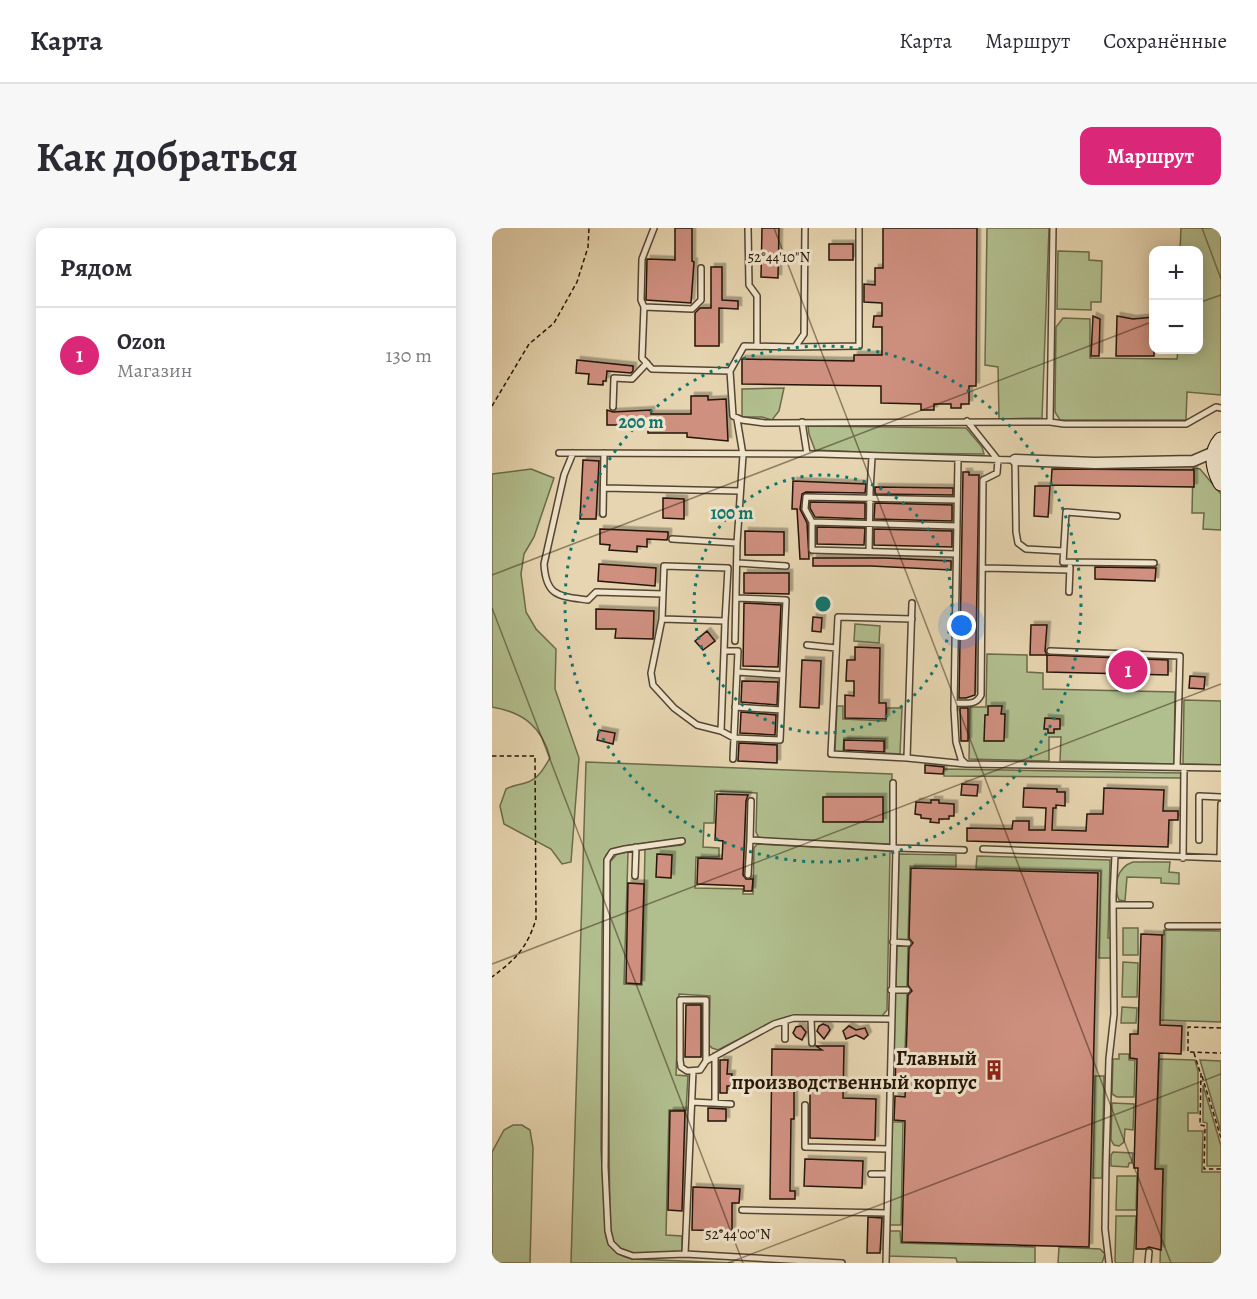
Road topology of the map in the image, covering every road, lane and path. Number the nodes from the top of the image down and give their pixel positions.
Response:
1 (589, 228) edge
2 (654, 228) edge
3 (748, 228) edge
4 (804, 228) edge
5 (860, 228) edge
6 (1053, 228) edge
7 (701, 268) dead end
8 (644, 307) junction
9 (757, 346) junction
10 (795, 346) junction
11 (647, 363) junction
12 (730, 371) junction
13 (492, 406) edge
14 (613, 407) dead end
15 (1221, 408) edge
16 (737, 419) junction
17 (967, 421) junction
18 (802, 422) junction
19 (1050, 422) junction
20 (1217, 446) edge
21 (559, 453) dead end
22 (573, 453) junction
23 (604, 453) junction
24 (807, 454) junction
25 (742, 455) junction
26 (872, 457) junction
27 (958, 459) junction
28 (998, 460) junction
29 (1015, 460) junction
30 (1193, 461) junction
31 (1218, 478) edge
32 (604, 488) junction
33 (740, 491) junction
34 (870, 498) junction
35 (956, 500) junction
36 (603, 514) dead end
37 (1117, 516) dead end
38 (812, 522) junction
39 (870, 524) junction
40 (956, 526) junction
41 (672, 539) dead end
42 (737, 543) junction
43 (1063, 551) junction
44 (869, 552) junction
45 (956, 554) junction
46 (1070, 562) junction
47 (1154, 563) dead end
48 (738, 564) junction
49 (786, 566) dead end
50 (983, 568) junction
51 (1070, 570) junction
52 (1069, 592) dead end
53 (663, 594) junction
54 (736, 598) junction
55 (912, 603) dead end
56 (662, 619) junction
57 (912, 619) junction
58 (725, 621) junction
59 (735, 641) dead end
60 (807, 645) dead end
61 (836, 648) junction
62 (724, 651) junction
63 (1050, 651) dead end
64 (737, 672) junction
65 (783, 675) junction
66 (954, 703) junction
67 (735, 707) junction
68 (781, 710) junction
69 (721, 731) junction
70 (734, 738) junction
71 (492, 756) edge
72 (907, 758) junction
73 (733, 759) dead end
74 (966, 764) junction
75 (1180, 768) junction
76 (1221, 768) edge
77 (893, 783) dead end
78 (1221, 797) edge
79 (751, 801) dead end
80 (1221, 804) edge
81 (750, 840) junction
82 (1199, 840) dead end
83 (682, 842) dead end
84 (636, 847) junction
85 (895, 848) junction
86 (983, 849) dead end
87 (964, 850) dead end
88 (1115, 855) junction
89 (1183, 858) junction
90 (1221, 858) edge
91 (748, 875) dead end
92 (636, 876) dead end
93 (1113, 905) junction
94 (1150, 905) dead end
95 (1168, 926) dead end
96 (1221, 926) edge
97 (893, 942) junction
98 (908, 943) dead end
99 (492, 977) edge
100 (891, 990) junction
101 (907, 990) dead end
102 (811, 1019) junction
103 (890, 1019) junction
104 (785, 1021) junction
105 (1221, 1028) edge
106 (785, 1039) dead end
107 (812, 1043) dead end
108 (1194, 1053) junction
109 (1221, 1053) edge
110 (715, 1056) junction
111 (706, 1061) junction
112 (693, 1071) junction
113 (1201, 1073) junction
114 (692, 1102) junction
115 (715, 1102) junction
116 (731, 1104) dead end
117 (805, 1105) dead end
118 (1221, 1138) edge
119 (888, 1149) junction
120 (1221, 1169) edge
121 (871, 1174) dead end
122 (887, 1174) junction
123 (742, 1209) dead end
124 (887, 1213) junction
125 (1149, 1252) dead end
126 (685, 1254) junction
127 (842, 1263) edge
128 (886, 1263) edge
129 (1109, 1263) edge
130 (1148, 1263) edge

1 - 13 path
2 - 8 lane
3 - 9 lane
4 - 10 lane
5 - 10 lane
6 - 19 lane
7 - 8 lane
8 - 11 lane
9 - 10 lane
9 - 12 lane
11 - 12 lane
11 - 14 lane
12 - 16 lane
15 - 19 lane
16 - 18 lane
16 - 25 lane
17 - 18 lane
17 - 19 lane
17 - 28 lane
18 - 24 lane
20 - 30 street
20 - 31 main road
21 - 22 lane
22 - 23 lane
22 - 53 lane
23 - 25 lane
23 - 32 lane
24 - 25 lane
24 - 26 lane
25 - 33 lane
26 - 27 lane
26 - 34 lane
27 - 28 lane
27 - 35 lane
28 - 29 lane
28 - 50 lane
29 - 30 street
29 - 43 lane
30 - 31 street
32 - 33 lane
32 - 36 lane
33 - 42 lane
34 - 35 lane
34 - 38 lane
34 - 39 lane
35 - 40 lane
37 - 43 lane
38 - 39 lane
38 - 44 lane
39 - 40 lane
39 - 44 lane
40 - 45 lane
41 - 42 lane
42 - 48 lane
43 - 46 lane
44 - 45 lane
45 - 66 lane
46 - 47 lane
46 - 51 lane
48 - 49 lane
48 - 54 lane
50 - 51 lane
50 - 66 lane
51 - 52 lane
53 - 56 lane
53 - 58 lane
54 - 59 lane
54 - 65 lane
55 - 57 lane
56 - 58 lane
56 - 69 lane
57 - 61 lane
57 - 72 lane
58 - 62 lane
60 - 61 lane
61 - 72 lane
62 - 64 lane
62 - 69 lane
63 - 75 lane
64 - 65 lane
64 - 67 lane
65 - 68 lane
66 - 74 lane
67 - 68 lane
67 - 70 lane
68 - 70 lane
69 - 70 lane
70 - 73 lane
71 - 99 path
72 - 74 lane
74 - 75 lane
75 - 76 lane
75 - 89 lane
77 - 85 lane
78 - 82 lane
79 - 81 lane
80 - 90 lane
81 - 85 lane
81 - 91 lane
83 - 84 lane
84 - 92 lane
84 - 126 lane
85 - 87 lane
85 - 97 lane
86 - 88 lane
88 - 89 lane
88 - 93 lane
89 - 90 lane
93 - 94 lane
93 - 129 lane
95 - 96 lane
97 - 98 lane
97 - 100 lane
100 - 101 lane
100 - 103 lane
102 - 103 lane
102 - 104 lane
102 - 107 lane
103 - 119 lane
104 - 106 lane
104 - 110 lane
105 - 108 path
108 - 109 path
108 - 113 path
110 - 111 lane
110 - 115 lane
111 - 112 lane
111 - 112 lane
112 - 114 lane
113 - 118 path
113 - 120 path
114 - 115 lane
114 - 126 lane
115 - 116 lane
117 - 119 lane
119 - 122 lane
121 - 122 lane
122 - 124 lane
123 - 124 lane
124 - 128 lane
125 - 130 lane
126 - 127 lane

